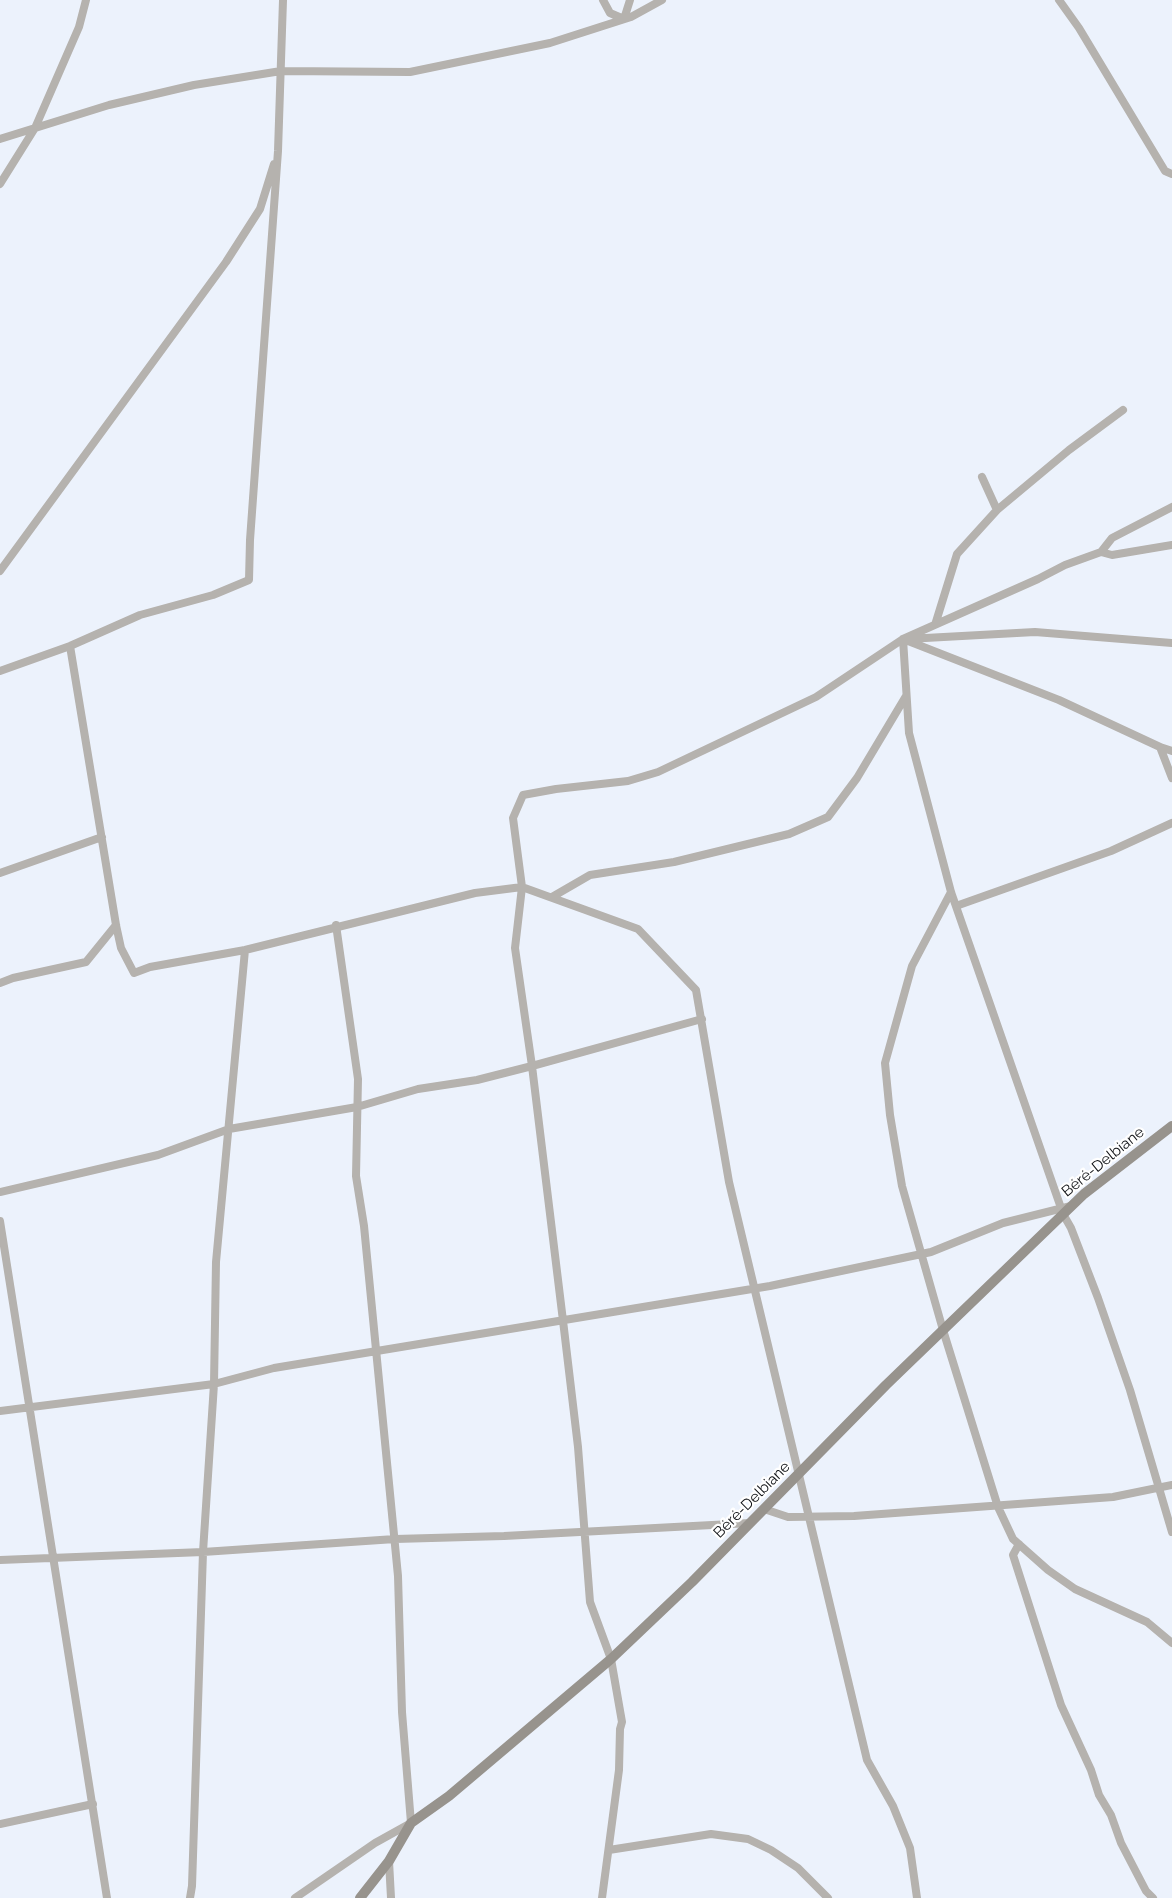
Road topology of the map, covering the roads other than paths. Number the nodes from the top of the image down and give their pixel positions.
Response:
1 (86, 0) edge
2 (283, 0) edge
3 (603, 0) edge
4 (630, 0) edge
5 (662, 0) edge
6 (1059, 0) edge
7 (624, 19) junction
8 (280, 71) junction
9 (35, 128) junction
10 (0, 139) edge
11 (278, 151) junction
12 (1172, 174) edge
13 (0, 184) edge
14 (1123, 410) dead end
15 (982, 477) dead end
16 (1172, 507) edge
17 (997, 510) junction
18 (1172, 545) edge
19 (1101, 552) junction
20 (0, 571) edge
21 (935, 625) junction
22 (903, 639) junction
23 (1172, 643) edge
24 (70, 646) junction
25 (0, 671) edge
26 (906, 696) junction
27 (1160, 747) junction
28 (1172, 751) edge
29 (1172, 778) edge
30 (1172, 824) edge
31 (102, 837) junction
32 (0, 873) edge
33 (522, 887) junction
34 (951, 892) junction
35 (552, 897) junction
36 (956, 906) junction
37 (116, 926) junction
38 (336, 926) junction
39 (244, 950) junction
40 (0, 982) edge
41 (702, 1019) junction
42 (532, 1066) junction
43 (357, 1107) junction
44 (1172, 1126) edge
45 (229, 1129) junction
46 (0, 1192) edge
47 (1065, 1209) junction
48 (0, 1221) edge
49 (921, 1254) junction
50 (755, 1288) junction
51 (563, 1320) junction
52 (943, 1330) junction
53 (375, 1351) junction
54 (214, 1384) junction
55 (30, 1407) junction
56 (0, 1411) edge
57 (800, 1472) junction
58 (1172, 1485) edge
59 (1159, 1488) junction
60 (998, 1507) junction
61 (764, 1509) junction
62 (809, 1517) junction
63 (750, 1523) junction
64 (583, 1531) junction
65 (1172, 1532) edge
66 (394, 1539) junction
67 (1019, 1544) junction
68 (203, 1552) junction
69 (52, 1557) junction
70 (0, 1560) edge
71 (1172, 1643) edge
72 (611, 1659) junction
73 (93, 1804) junction
74 (411, 1823) junction
75 (0, 1824) edge
76 (609, 1850) junction
77 (389, 1861) junction
78 (107, 1898) edge
79 (190, 1898) edge
80 (295, 1898) edge
81 (360, 1898) edge
82 (391, 1898) edge
83 (602, 1898) edge
84 (828, 1898) edge
85 (917, 1898) edge
86 (1153, 1898) edge

1 - 9 street
2 - 8 street
3 - 7 street
4 - 7 street
5 - 7 street
6 - 12 street
7 - 8 street
8 - 9 street
8 - 11 street
9 - 10 street
9 - 13 street
11 - 20 street
11 - 24 street
14 - 17 street
15 - 17 street
16 - 19 street
17 - 21 street
18 - 19 street
19 - 21 street
21 - 22 street
22 - 23 street
22 - 26 street
22 - 27 street
22 - 33 street
24 - 25 street
24 - 31 street
26 - 34 street
26 - 35 street
27 - 28 street
27 - 29 street
30 - 36 street
31 - 32 street
31 - 37 street
33 - 35 street
33 - 38 street
33 - 42 street
34 - 36 street
34 - 49 street
35 - 41 street
36 - 47 street
37 - 39 street
37 - 40 street
38 - 39 street
38 - 43 street
39 - 45 street
41 - 42 street
41 - 50 street
42 - 43 street
42 - 51 street
43 - 45 street
43 - 53 street
44 - 47 street, Béré-Delbiane
45 - 46 street
45 - 54 street
47 - 49 street
47 - 52 street, Béré-Delbiane
47 - 59 street
48 - 55 street
49 - 50 street
49 - 52 street
50 - 51 street
50 - 57 street
51 - 53 street
51 - 64 street
52 - 57 street, Béré-Delbiane
52 - 60 street
53 - 54 street
53 - 66 street
54 - 55 street
54 - 68 street
55 - 56 street
55 - 69 street
57 - 61 street, Béré-Delbiane
57 - 62 street
58 - 59 street
59 - 60 street
59 - 65 street
60 - 62 street
60 - 67 street
61 - 62 street
61 - 63 street, Béré-Delbiane
62 - 85 street
63 - 64 street
63 - 72 street, Béré-Delbiane
64 - 66 street
64 - 72 street
66 - 68 street
66 - 74 street
67 - 71 street
67 - 86 street
68 - 69 street
68 - 79 street
69 - 70 street
69 - 73 street
72 - 74 street, Béré-Delbiane
72 - 76 street
73 - 75 street
73 - 78 street
74 - 77 street, Béré-Delbiane
74 - 80 street
76 - 83 street
76 - 84 street
77 - 81 street, Béré-Delbiane
77 - 82 street

